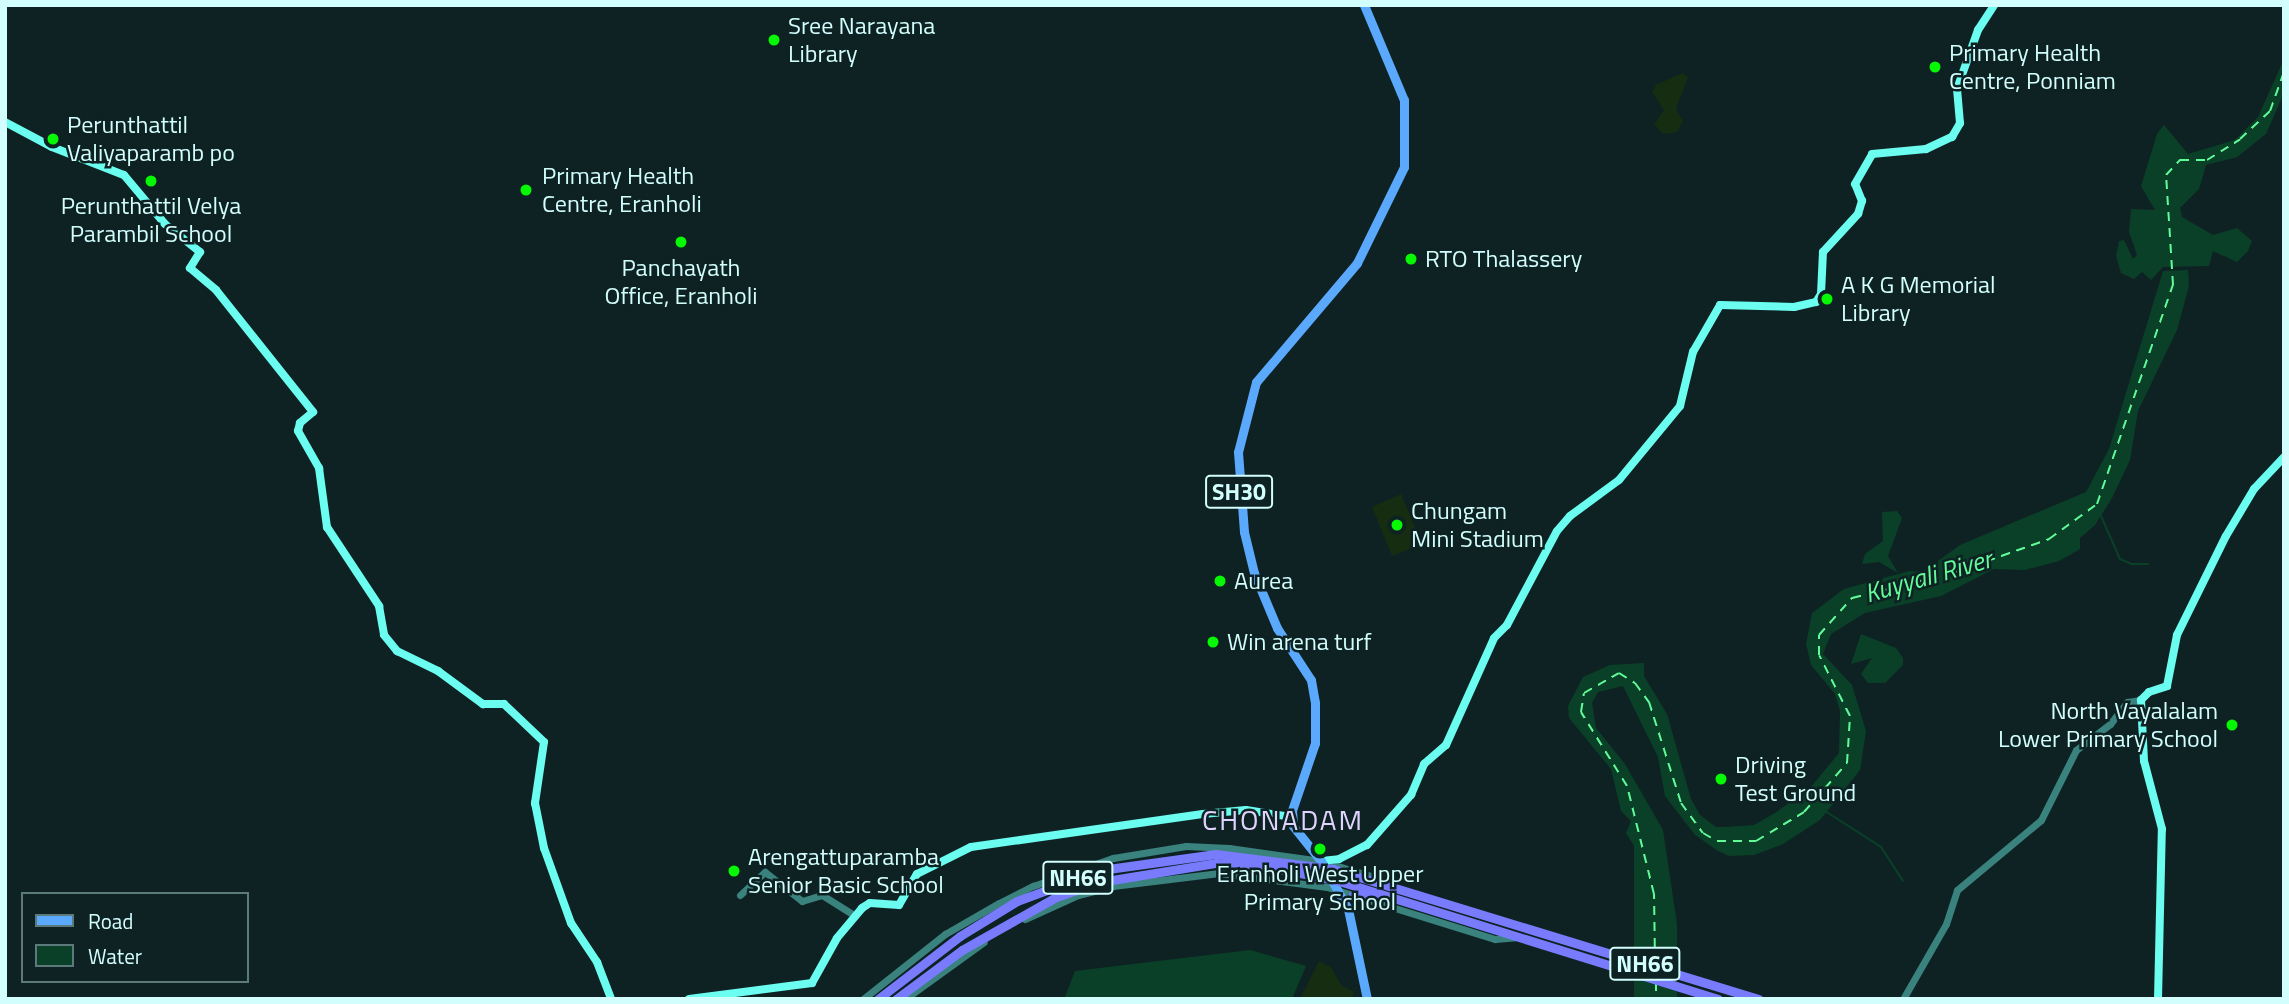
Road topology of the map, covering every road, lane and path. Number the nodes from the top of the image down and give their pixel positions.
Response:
1 (1364, 5) edge
2 (1994, 5) edge
3 (5, 122) edge
4 (2284, 457) edge
5 (2141, 700) junction
6 (1292, 817) junction
7 (1321, 860) junction
8 (1354, 870) junction
9 (1380, 883) junction
10 (1339, 886) junction
11 (740, 895) dead end
12 (1353, 895) junction
13 (1398, 899) junction
14 (855, 916) junction
15 (1513, 924) junction
16 (1516, 937) junction
17 (611, 999) edge
18 (689, 999) edge
19 (863, 999) edge
20 (878, 999) edge
21 (896, 999) edge
22 (905, 999) edge
23 (1367, 999) edge
24 (1718, 999) edge
25 (1759, 999) edge
26 (1903, 999) edge
27 (2158, 999) edge

1 - 6 main road, SH30
2 - 7 main road
3 - 17 main road
4 - 5 main road
5 - 26 street
5 - 27 main road
6 - 7 main road
6 - 14 main road
7 - 8 street
7 - 10 main road
7 - 19 street
8 - 9 highway
8 - 15 street
9 - 15 highway, NH66
9 - 20 highway, NH66
10 - 12 street
10 - 13 highway, NH66
10 - 21 highway, NH66
10 - 22 street
10 - 23 main road
11 - 14 street
12 - 13 highway
12 - 16 street
13 - 16 highway, NH66
14 - 18 main road
15 - 25 highway, NH66
16 - 24 highway, NH66

